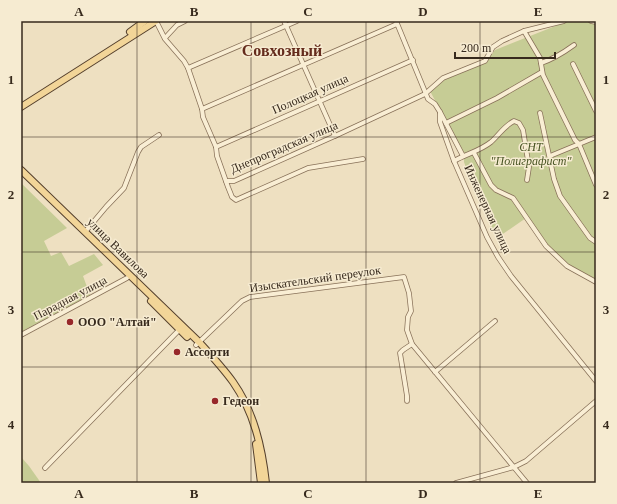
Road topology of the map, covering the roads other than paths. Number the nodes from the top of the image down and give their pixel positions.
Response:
1 (145, 21) edge
2 (156, 21) edge
3 (185, 21) edge
4 (284, 21) edge
5 (297, 21) edge
6 (564, 21) edge
7 (591, 21) edge
8 (397, 22) edge
9 (596, 22) edge
10 (286, 26) junction
11 (524, 30) junction
12 (165, 38) junction
13 (574, 45) dead end
14 (413, 60) junction
15 (541, 62) junction
16 (573, 64) dead end
17 (303, 65) junction
18 (188, 68) junction
19 (542, 72) junction
20 (426, 93) junction
21 (320, 101) junction
22 (21, 102) edge
23 (21, 106) edge
24 (202, 110) junction
25 (596, 111) edge
26 (440, 112) junction
27 (540, 113) dead end
28 (446, 123) junction
29 (159, 135) dead end
30 (335, 136) junction
31 (596, 137) edge
32 (579, 144) junction
33 (216, 147) junction
34 (474, 153) junction
35 (463, 156) junction
36 (550, 156) junction
37 (363, 159) dead end
38 (454, 161) junction
39 (21, 170) edge
40 (21, 175) edge
41 (527, 180) dead end
42 (226, 181) junction
43 (596, 186) edge
44 (85, 232) junction
45 (596, 242) edge
46 (127, 278) junction
47 (596, 282) edge
48 (495, 321) dead end
49 (180, 329) junction
50 (21, 335) edge
51 (198, 344) junction
52 (412, 344) junction
53 (434, 372) junction
54 (596, 381) edge
55 (407, 401) dead end
56 (596, 401) edge
57 (514, 467) junction
58 (45, 468) dead end
59 (261, 483) edge
60 (266, 483) edge
61 (456, 483) edge
62 (527, 483) edge

1 - 22 main road
2 - 12 street
2 - 23 main road
3 - 12 street
4 - 10 street
5 - 10 street
6 - 11 street, Днепроградская улица
7 - 9 street
8 - 14 street
8 - 17 street
10 - 17 street
10 - 18 street
11 - 15 street
11 - 20 street, Днепроградская улица
12 - 18 street
13 - 15 street
14 - 20 street
14 - 21 street, Полоцкая улица
15 - 19 street
16 - 25 street
17 - 21 street
17 - 24 street
18 - 24 street
19 - 28 street
19 - 32 street
20 - 26 street
20 - 30 street, Днепроградская улица
21 - 30 street
21 - 33 street, Полоцкая улица
24 - 33 street
26 - 28 street
26 - 38 street, Инженерная улица
27 - 36 street
28 - 35 street
29 - 44 street
30 - 42 street, Днепроградская улица
31 - 32 street
32 - 36 street
32 - 43 street
33 - 42 street
34 - 35 street
34 - 41 street
34 - 47 street
35 - 38 street
36 - 45 street
37 - 42 street, Днепроградская улица
38 - 54 street, Инженерная улица
39 - 44 main road, улица Вавилова
40 - 46 main road, улица Вавилова
44 - 51 main road, улица Вавилова
46 - 49 main road, улица Вавилова
46 - 50 street, Парадная улица
48 - 53 street
49 - 51 main road, улица Вавилова
49 - 58 street
51 - 52 street, Изыскательский переулок
51 - 59 main road, улица Вавилова
51 - 60 main road, улица Вавилова
52 - 53 street
52 - 55 street
53 - 57 street
56 - 57 street
57 - 61 street
57 - 62 street

